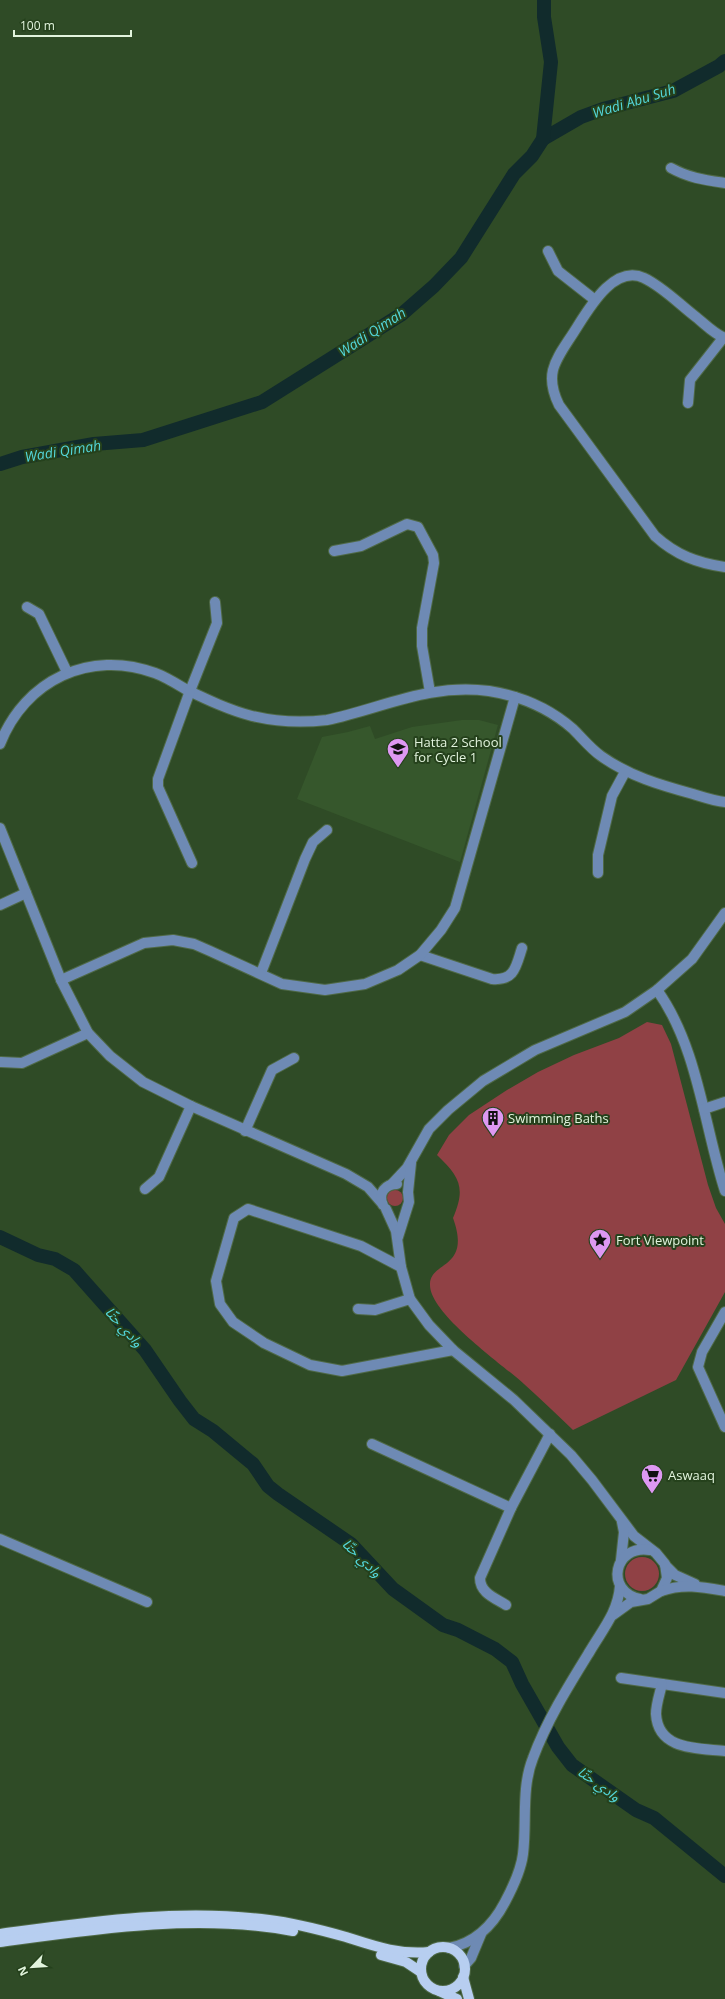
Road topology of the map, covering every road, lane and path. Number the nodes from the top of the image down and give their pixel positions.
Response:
1 (671, 168) dead end
2 (725, 183) edge
3 (548, 251) dead end
4 (595, 300) junction
5 (724, 338) edge
6 (688, 403) dead end
7 (334, 551) dead end
8 (725, 567) edge
9 (215, 602) dead end
10 (27, 607) dead end
11 (67, 672) junction
12 (190, 691) junction
13 (430, 692) junction
14 (515, 697) junction
15 (0, 744) edge
16 (625, 772) junction
17 (724, 803) edge
18 (0, 828) edge
19 (327, 830) dead end
20 (192, 864) dead end
21 (598, 873) dead end
22 (26, 893) junction
23 (0, 904) edge
24 (725, 913) edge
25 (522, 948) dead end
26 (420, 955) junction
27 (261, 973) junction
28 (61, 980) junction
29 (657, 990) junction
30 (88, 1033) junction
31 (294, 1058) dead end
32 (1, 1062) edge
33 (725, 1102) edge
34 (191, 1106) junction
35 (704, 1109) junction
36 (245, 1130) junction
37 (411, 1161) junction
38 (390, 1184) junction
39 (368, 1187) junction
40 (145, 1189) dead end
41 (725, 1191) edge
42 (408, 1192) junction
43 (383, 1205) junction
44 (407, 1206) junction
45 (397, 1241) junction
46 (401, 1267) junction
47 (410, 1299) junction
48 (358, 1309) dead end
49 (725, 1312) edge
50 (453, 1350) junction
51 (725, 1426) edge
52 (550, 1434) junction
53 (372, 1444) dead end
54 (512, 1508) junction
55 (622, 1522) junction
56 (0, 1539) edge
57 (650, 1550) junction
58 (621, 1560) junction
59 (665, 1564) junction
60 (620, 1586) junction
61 (698, 1586) junction
62 (661, 1591) junction
63 (725, 1592) edge
64 (640, 1599) junction
65 (146, 1602) dead end
66 (506, 1605) dead end
67 (613, 1615) junction
68 (621, 1678) dead end
69 (662, 1684) junction
70 (725, 1693) edge
71 (725, 1751) edge
72 (0, 1934) edge
73 (481, 1934) junction
74 (0, 1942) edge
75 (449, 1948) junction
76 (429, 1952) junction
77 (464, 1966) junction
78 (421, 1972) junction
79 (463, 1977) junction
80 (440, 1990) junction
81 (457, 1999) edge
82 (470, 1999) edge

1 - 2 street
3 - 4 street
4 - 5 street
4 - 8 street
5 - 6 street
7 - 13 street
9 - 12 street
10 - 11 street
11 - 12 street
11 - 15 street
12 - 13 street
12 - 20 street
13 - 14 street
14 - 16 street
14 - 26 street
16 - 17 street
16 - 21 street
18 - 22 street
19 - 27 street
22 - 23 street
22 - 28 street
24 - 29 street
25 - 26 street
26 - 27 street
27 - 28 street
28 - 30 street
29 - 35 street
29 - 37 street
30 - 32 street
30 - 34 street
31 - 36 street
33 - 35 street
34 - 36 street
34 - 40 street
35 - 41 street
36 - 39 street
37 - 38 street
37 - 42 street
38 - 39 street
38 - 42 street
38 - 43 street
39 - 43 street
42 - 44 street
43 - 44 street
43 - 45 street
44 - 45 street
45 - 46 street
46 - 47 street
46 - 50 street
47 - 48 street
47 - 50 street
49 - 51 street
50 - 52 street
52 - 54 street
52 - 55 street
53 - 54 street
54 - 66 street
55 - 57 street
55 - 58 street
56 - 65 street
57 - 58 street
57 - 59 street
58 - 60 street
59 - 61 street
59 - 62 street
60 - 64 street
60 - 67 street
61 - 62 street
61 - 63 street
62 - 64 street
64 - 67 street
67 - 73 street
68 - 69 street
69 - 70 street
69 - 71 street
72 - 76 main road
73 - 75 street
73 - 77 street
74 - 78 main road
75 - 76 main road
75 - 77 main road
76 - 78 main road
77 - 79 main road
78 - 80 main road
79 - 80 main road
79 - 82 main road
80 - 81 main road

